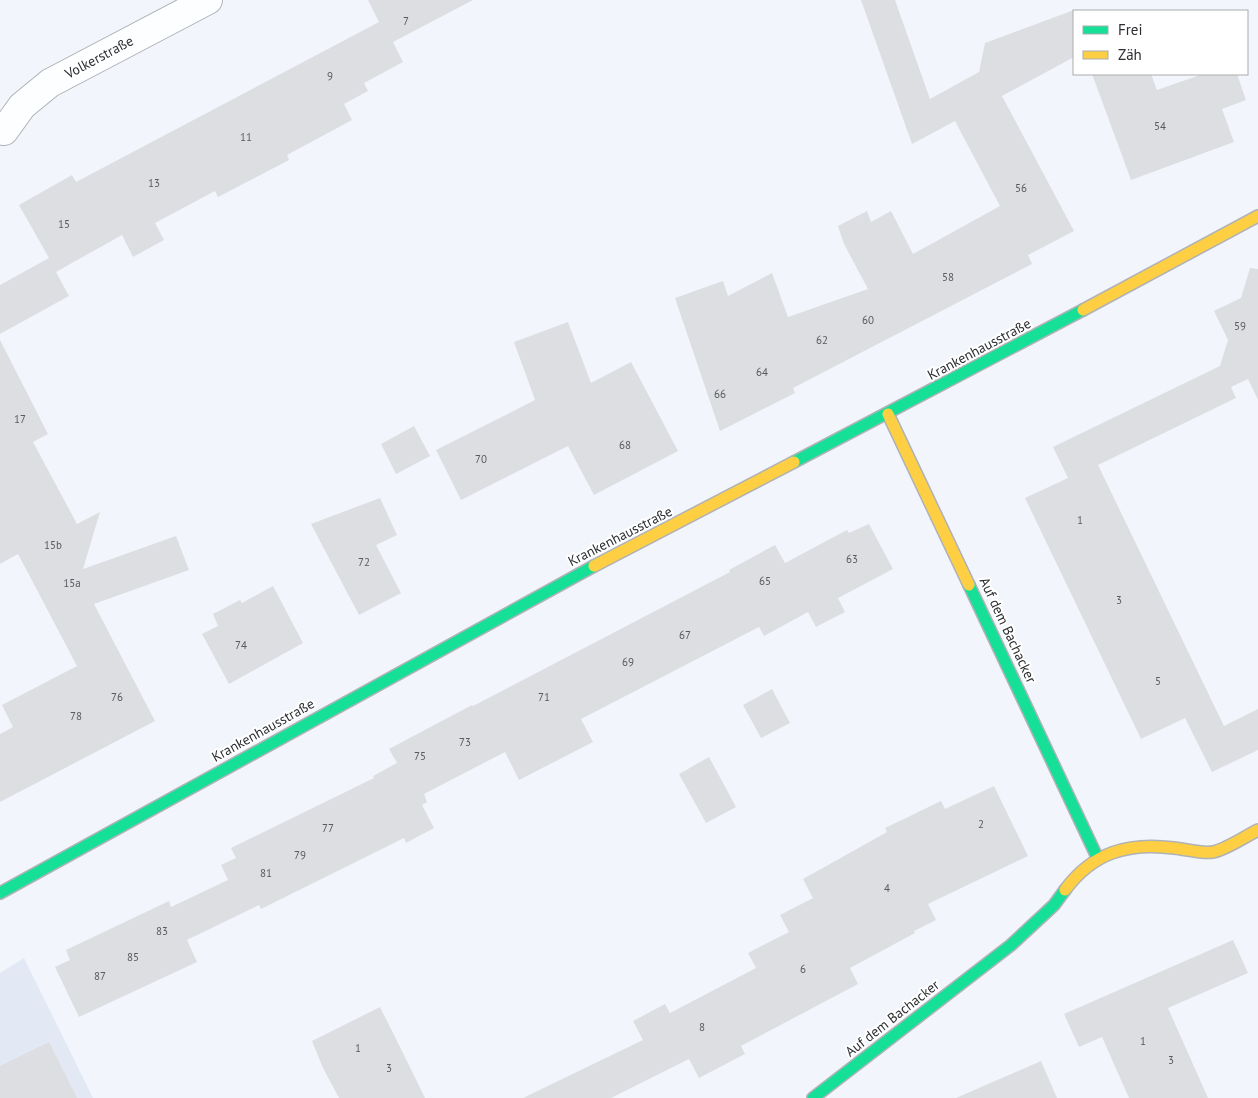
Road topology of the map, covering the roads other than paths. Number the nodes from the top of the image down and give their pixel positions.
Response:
1 (208, 0) edge
2 (4, 131) dead end
3 (1258, 216) edge
4 (888, 414) junction
5 (1258, 830) edge
6 (1098, 859) junction
7 (0, 893) edge
8 (812, 1098) edge

1 - 2 street, Volkerstraße
3 - 4 street, Krankenhausstraße
4 - 6 street, Auf dem Bachacker
4 - 7 street, Krankenhausstraße
5 - 6 street, Auf dem Bachacker
6 - 8 street, Auf dem Bachacker

